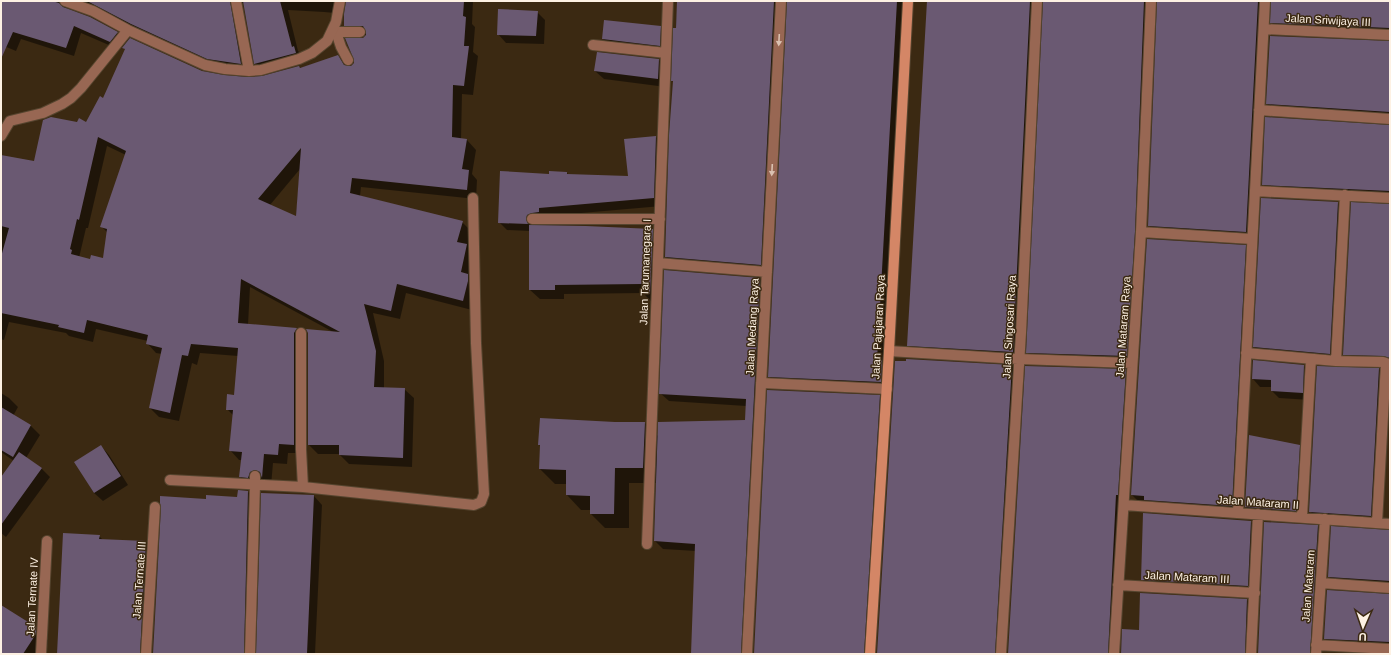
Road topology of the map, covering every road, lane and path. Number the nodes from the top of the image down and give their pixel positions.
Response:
1 (65, 1) edge
2 (236, 1) edge
3 (340, 1) edge
4 (668, 1) edge
5 (781, 1) edge
6 (908, 1) edge
7 (1037, 1) edge
8 (1151, 1) edge
9 (1265, 1) edge
10 (1264, 29) junction
11 (128, 30) junction
12 (334, 31) junction
13 (360, 32) dead end
14 (1390, 35) edge
15 (593, 45) dead end
16 (666, 53) junction
17 (348, 60) dead end
18 (249, 71) junction
19 (1259, 110) junction
20 (5, 118) edge
21 (1390, 119) edge
22 (1, 136) edge
23 (1255, 191) junction
24 (1345, 195) junction
25 (472, 198) dead end
26 (1390, 198) edge
27 (532, 219) dead end
28 (660, 219) junction
29 (1141, 232) junction
30 (1252, 239) junction
31 (658, 264) junction
32 (767, 272) junction
33 (301, 333) dead end
34 (889, 351) junction
35 (1246, 353) junction
36 (1019, 359) junction
37 (1311, 359) junction
38 (1336, 361) junction
39 (1132, 363) junction
40 (761, 383) junction
41 (887, 389) junction
42 (170, 480) dead end
43 (255, 480) junction
44 (303, 487) junction
45 (1124, 505) junction
46 (155, 507) dead end
47 (1238, 513) junction
48 (1258, 514) junction
49 (1302, 517) junction
50 (1325, 519) junction
51 (1377, 523) junction
52 (1390, 524) edge
53 (47, 541) dead end
54 (647, 544) dead end
55 (1321, 583) junction
56 (1118, 585) junction
57 (1390, 588) edge
58 (1254, 592) junction
59 (1390, 649) edge
60 (1316, 650) edge
61 (41, 654) edge
62 (146, 654) edge
63 (250, 654) edge
64 (747, 654) edge
65 (870, 654) edge
66 (1000, 654) edge
67 (1114, 654) edge
68 (1250, 654) edge

1 - 11 street
2 - 18 street
3 - 12 street
4 - 16 street, Jalan Tarumanegara I
5 -> 32 street, Jalan Medang Raya
6 - 34 street, Jalan Pajajaran Raya
7 - 36 street, Jalan Singosari Raya
8 - 29 street, Jalan Mataram Raya
9 - 10 street
10 - 14 street, Jalan Sriwijaya III
10 - 19 street
11 - 18 street
11 - 20 street
12 - 13 street
12 - 17 street
12 - 18 street
15 - 16 street
16 - 28 street, Jalan Tarumanegara I
19 - 21 street
19 - 23 street
20 - 22 street
23 - 24 street
23 - 30 street
24 - 26 street
24 - 38 street
25 - 44 street
27 - 28 street
28 - 31 street, Jalan Tarumanegara I
29 - 30 street
29 - 39 street, Jalan Mataram Raya
30 - 35 street
31 - 32 street
31 - 54 street, Jalan Tarumanegara I
32 - 40 street, Jalan Medang Raya
33 - 44 street
34 - 36 street
34 - 41 street, Jalan Pajajaran Raya
35 - 37 street
35 - 47 street
36 - 39 street
36 - 66 street, Jalan Singosari Raya
37 - 38 street
37 - 49 street
38 - 51 street
39 - 45 street, Jalan Mataram Raya
40 - 41 street
40 - 64 street, Jalan Medang Raya
41 - 65 street, Jalan Pajajaran Raya
42 - 43 street
43 - 44 street
43 - 63 street
45 - 47 street, Jalan Mataram II
45 - 56 street, Jalan Mataram Raya
46 - 62 street, Jalan Ternate III
47 - 48 street, Jalan Mataram II
48 - 49 street, Jalan Mataram II
48 - 58 street
49 - 50 street, Jalan Mataram II
50 - 51 street, Jalan Mataram II
50 - 55 street, Jalan Mataram
51 - 52 street, Jalan Mataram II
53 - 61 street, Jalan Ternate IV
55 - 57 street
55 - 60 street, Jalan Mataram
56 - 58 street, Jalan Mataram III
56 - 67 street, Jalan Mataram Raya
58 - 68 street
59 - 60 street

